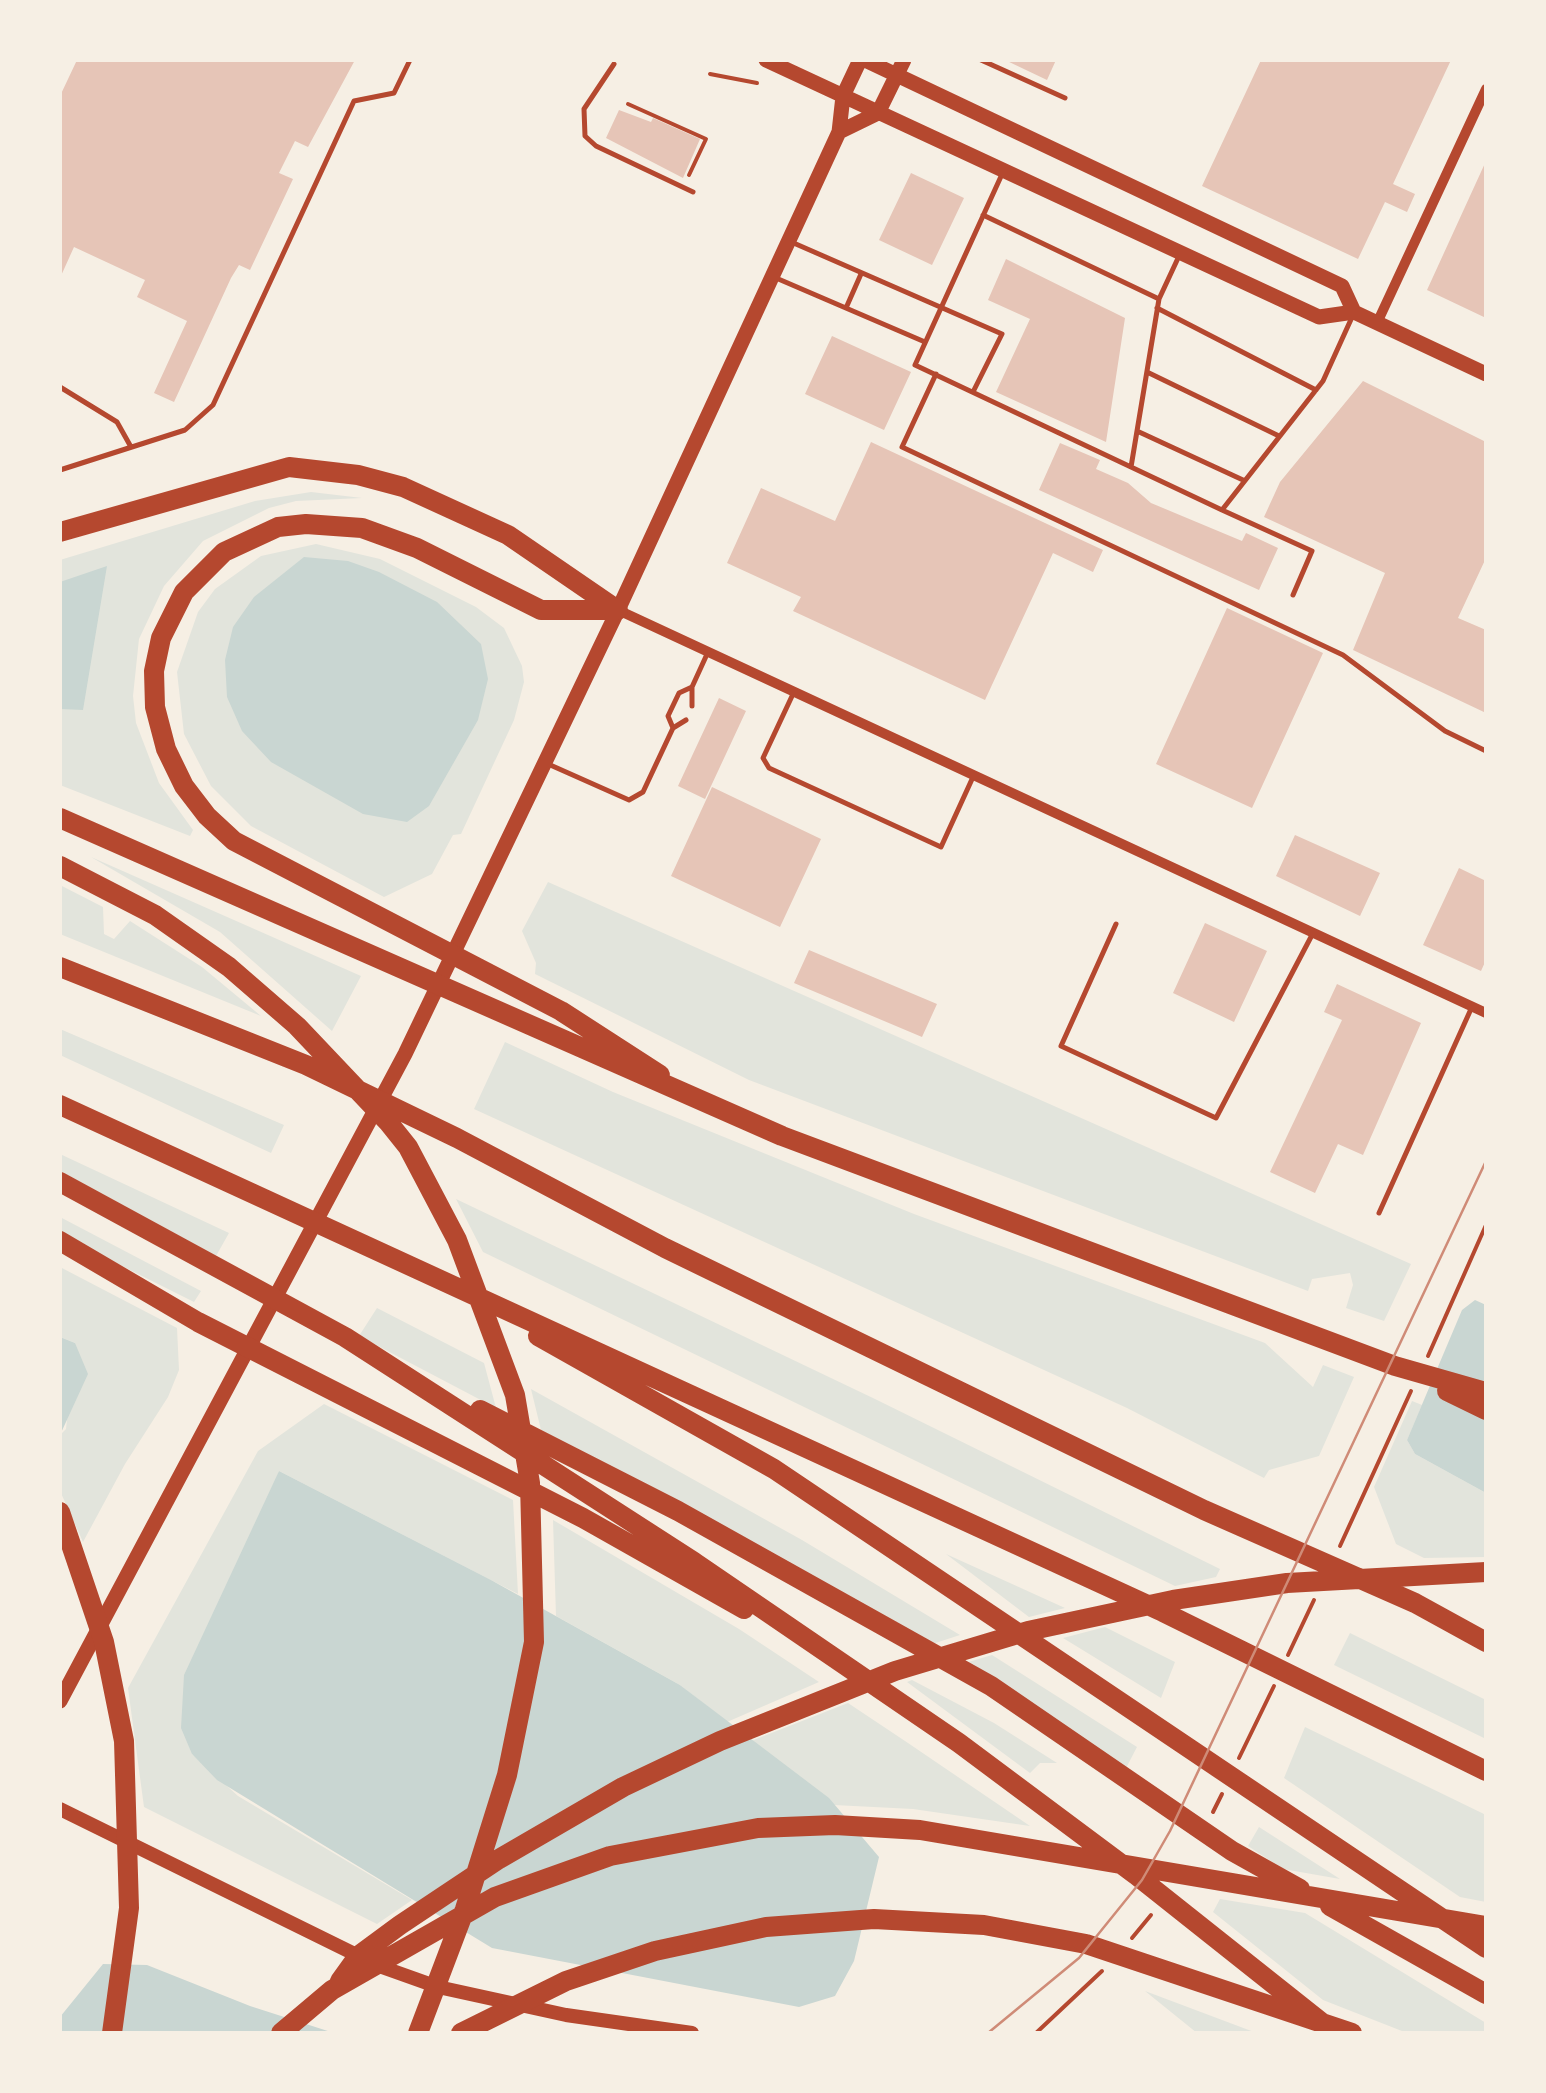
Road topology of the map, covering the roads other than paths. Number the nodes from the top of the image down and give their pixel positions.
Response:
1 (410, 60) edge
2 (766, 60) edge
3 (862, 60) edge
4 (904, 60) edge
5 (981, 60) edge
6 (614, 64) dead end
7 (896, 76) junction
8 (1486, 89) edge
9 (843, 96) junction
10 (1065, 98) dead end
11 (878, 113) junction
12 (839, 132) junction
13 (1003, 171) junction
14 (693, 192) dead end
15 (983, 215) junction
16 (788, 241) junction
17 (1180, 253) junction
18 (862, 274) junction
19 (772, 276) junction
20 (1159, 299) junction
21 (846, 308) junction
22 (940, 308) junction
23 (1158, 308) junction
24 (1354, 312) junction
25 (1377, 323) junction
26 (925, 342) junction
27 (1147, 372) junction
28 (936, 374) junction
29 (1486, 374) edge
30 (60, 387) edge
31 (1316, 390) junction
32 (973, 392) junction
33 (1137, 431) junction
34 (1280, 436) junction
35 (131, 447) junction
36 (1131, 468) junction
37 (60, 470) edge
38 (1244, 481) junction
39 (1222, 510) junction
40 (60, 532) edge
41 (1294, 594) dead end
42 (618, 610) junction
43 (708, 652) junction
44 (692, 687) junction
45 (794, 692) junction
46 (692, 706) dead end
47 (686, 720) dead end
48 (673, 728) junction
49 (1486, 750) edge
50 (545, 763) junction
51 (974, 775) junction
52 (60, 818) edge
53 (67, 871) edge
54 (1116, 924) dead end
55 (1313, 932) junction
56 (60, 966) edge
57 (1472, 1006) junction
58 (1486, 1012) edge
59 (60, 1105) edge
60 (708, 1106) junction
61 (60, 1182) edge
62 (1379, 1213) dead end
63 (60, 1241) edge
64 (410, 1264) junction
65 (1396, 1366) junction
66 (398, 1368) junction
67 (1486, 1380) edge
68 (1486, 1392) edge
69 (1486, 1410) edge
70 (60, 1512) edge
71 (1486, 1572) edge
72 (1416, 1603) junction
73 (1486, 1633) edge
74 (1486, 1642) edge
75 (830, 1654) junction
76 (60, 1701) edge
77 (1486, 1772) edge
78 (60, 1809) edge
79 (1486, 1926) edge
80 (1486, 1948) edge
81 (1202, 1981) junction
82 (332, 1990) junction
83 (1486, 1994) edge
84 (112, 2033) edge
85 (281, 2033) edge
86 (418, 2033) edge
87 (460, 2033) edge
88 (692, 2033) edge
89 (1312, 2033) edge
90 (1336, 2033) edge
91 (1352, 2033) edge

1 - 35 lane
2 - 9 main road
3 - 7 main road
3 - 9 main road
4 - 7 main road
5 - 10 lane
6 - 14 lane
7 - 11 main road
7 - 24 main road
8 - 25 street
9 - 11 main road
9 - 12 main road
11 - 12 main road
11 - 13 main road
12 - 16 main road
13 - 15 lane
13 - 17 main road
15 - 20 lane
15 - 22 lane
16 - 18 lane
16 - 19 main road
17 - 20 lane
17 - 24 main road
18 - 21 lane
18 - 22 lane
19 - 21 lane
19 - 42 main road
20 - 23 lane
21 - 26 lane
22 - 26 lane
22 - 32 lane
23 - 27 lane
23 - 31 lane
24 - 25 main road
24 - 31 lane
25 - 29 main road
26 - 28 lane
27 - 33 lane
27 - 34 lane
28 - 32 lane
28 - 49 lane
30 - 35 lane
31 - 34 lane
32 - 36 lane
33 - 36 lane
33 - 38 lane
34 - 38 lane
35 - 37 lane
36 - 39 lane
38 - 39 lane
39 - 41 lane
40 - 42 highway
42 - 43 street
42 - 50 main road
42 - 60 highway
43 - 44 lane
43 - 45 street
44 - 46 lane
44 - 48 lane
45 - 51 street
45 - 51 lane
47 - 48 lane
48 - 50 lane
50 - 76 main road
51 - 55 street
52 - 60 highway
53 - 86 highway
54 - 55 lane
55 - 57 street
56 - 72 highway
57 - 58 street
57 - 62 lane
59 - 64 highway
60 - 65 highway
61 - 66 highway
63 - 75 highway
64 - 77 highway
64 - 80 highway
65 - 67 highway
65 - 68 highway
65 - 69 highway
66 - 75 highway
66 - 83 highway
70 - 84 highway
71 - 82 highway
72 - 73 highway
72 - 74 highway
75 - 90 highway
78 - 88 street
79 - 82 highway
81 - 87 highway
81 - 89 highway
81 - 91 highway
82 - 85 highway

